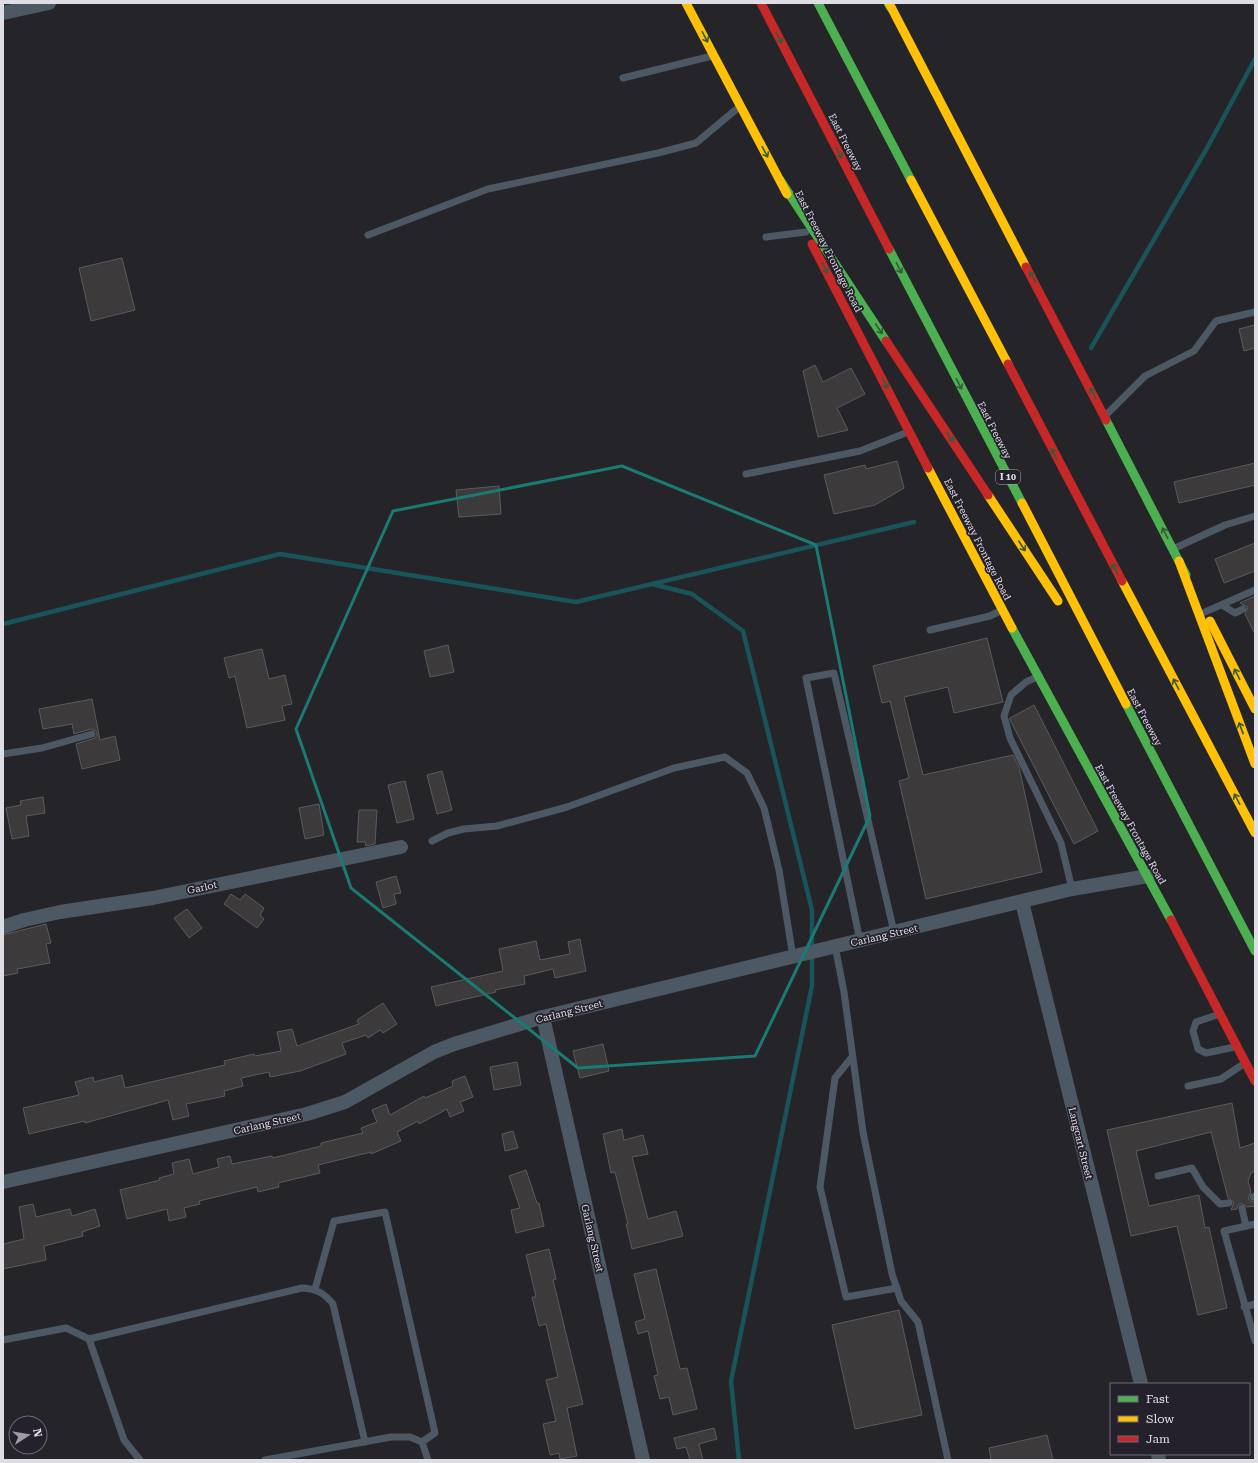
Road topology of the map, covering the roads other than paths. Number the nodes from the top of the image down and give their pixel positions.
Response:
1 (49, 3) edge
2 (686, 3) edge
3 (761, 3) edge
4 (818, 3) edge
5 (889, 5) edge
6 (3, 13) edge
7 (714, 55) junction
8 (623, 78) dead end
9 (740, 105) junction
10 (780, 180) junction
11 (806, 232) junction
12 (368, 234) dead end
13 (766, 237) dead end
14 (1255, 312) edge
15 (1105, 416) junction
16 (910, 431) junction
17 (746, 474) dead end
18 (1255, 516) edge
19 (1173, 549) junction
20 (1179, 561) junction
21 (1255, 590) edge
22 (1222, 605) junction
23 (1062, 608) dead end
24 (1243, 609) dead end
25 (1002, 610) junction
26 (1205, 612) junction
27 (930, 630) dead end
28 (1079, 634) dead end
29 (1037, 677) junction
30 (1252, 696) edge
31 (1127, 706) junction
32 (1255, 709) edge
33 (92, 734) dead end
34 (3, 754) edge
35 (1255, 764) edge
36 (1255, 834) edge
37 (432, 841) dead end
38 (401, 848) dead end
39 (1148, 876) junction
40 (1072, 889) junction
41 (1022, 902) junction
42 (3, 927) edge
43 (894, 932) junction
44 (860, 941) junction
45 (835, 946) junction
46 (1255, 952) edge
47 (793, 957) junction
48 (1220, 1014) junction
49 (543, 1017) junction
50 (1237, 1047) junction
51 (852, 1057) junction
52 (1246, 1063) junction
53 (1255, 1081) edge
54 (1188, 1086) dead end
55 (1158, 1176) dead end
56 (3, 1182) edge
57 (1230, 1203) dead end
58 (1242, 1208) dead end
59 (1255, 1224) edge
60 (1246, 1226) junction
61 (897, 1288) junction
62 (315, 1289) junction
63 (1255, 1304) edge
64 (1244, 1307) junction
65 (89, 1339) junction
66 (3, 1340) edge
67 (1255, 1341) edge
68 (1140, 1383) edge
69 (365, 1442) junction
70 (422, 1442) junction
71 (140, 1460) edge
72 (265, 1460) edge
73 (428, 1460) edge
74 (643, 1460) edge
75 (948, 1460) edge

1 - 6 street
2 -> 7 main road, East Freeway Frontage Road
3 -> 31 main road, East Freeway / I 10
36 -> 4 main road
15 -> 5 main road
7 - 8 lane
7 - 9 main road, East Freeway Frontage Road
9 -> 10 main road, East Freeway Frontage Road
9 - 12 lane
10 - 11 main road, East Freeway Frontage Road
10 -> 23 main road
11 - 13 lane
11 -> 16 main road, East Freeway Frontage Road
14 - 15 lane
19 -> 15 main road
16 - 17 lane
16 - 25 main road, East Freeway Frontage Road
18 - 19 lane
19 - 20 main road
20 - 26 main road
35 -> 20 main road
21 - 22 lane
22 - 24 lane
22 - 26 lane
25 - 27 lane
25 - 29 main road, East Freeway Frontage Road
30 -> 26 main road
28 - 31 main road
29 - 39 main road, East Freeway Frontage Road
29 - 40 lane
30 - 32 main road
31 - 46 main road, East Freeway / I 10
33 - 34 lane
37 - 47 lane
38 - 42 street, Garlot
39 - 40 street, Carlang Street
39 - 48 main road, East Freeway Frontage Road
40 - 41 street, Carlang Street
41 - 43 street, Carlang Street
41 - 68 street, Langcart Street
43 - 44 street, Carlang Street
43 - 44 lane
44 - 45 street, Carlang Street
45 - 47 street, Carlang Street
45 - 51 lane
47 - 49 street, Carlang Street
48 - 50 main road, East Freeway Frontage Road
48 - 50 lane
49 - 56 street, Carlang Street
49 - 74 street, Garlang Street
50 - 52 main road, East Freeway Frontage Road
51 - 61 lane
51 - 61 lane
52 - 53 main road, East Freeway Frontage Road
52 - 54 lane
55 - 57 lane
58 - 60 lane
59 - 60 lane
60 - 64 lane
61 - 75 lane
62 - 65 lane
62 - 69 lane
62 - 70 lane
63 - 64 lane
64 - 67 lane
65 - 66 lane
65 - 71 lane
69 - 70 lane
69 - 72 lane
70 - 73 lane

